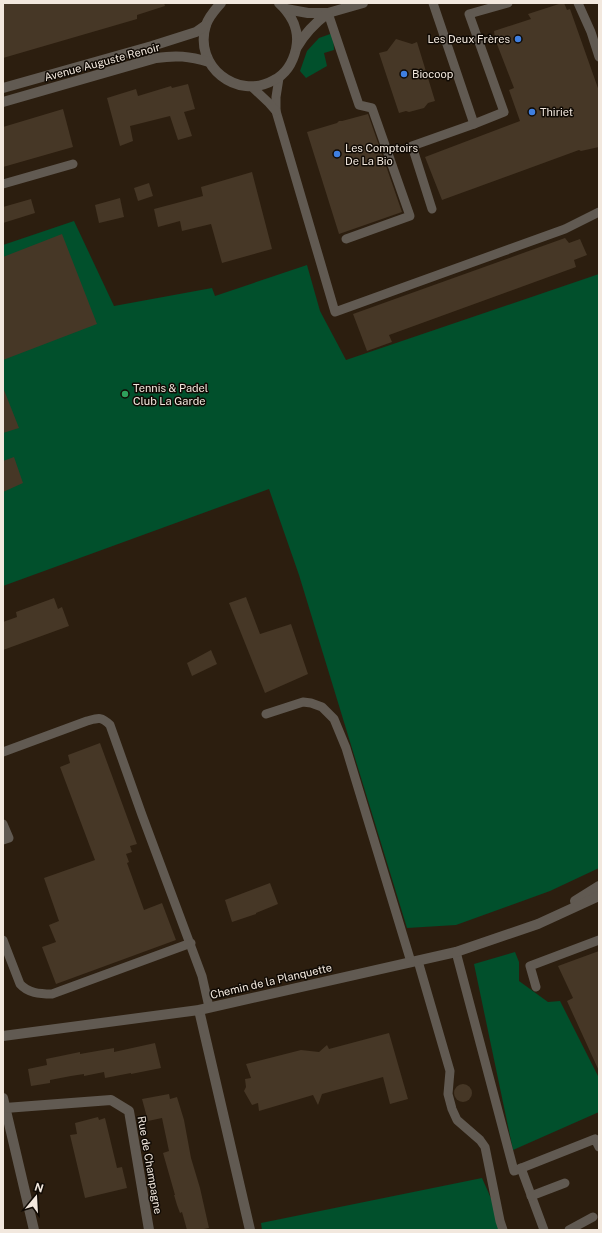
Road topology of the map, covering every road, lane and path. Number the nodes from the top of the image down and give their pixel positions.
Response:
1 (221, 3) edge
2 (362, 3) edge
3 (433, 3) edge
4 (508, 3) edge
5 (578, 3) edge
6 (282, 6) edge
7 (212, 7) edge
8 (328, 13) junction
9 (206, 25) junction
10 (297, 47) junction
11 (599, 57) edge
12 (209, 62) junction
13 (279, 78) junction
14 (252, 87) junction
15 (3, 88) edge
16 (3, 102) edge
17 (276, 111) junction
18 (474, 124) junction
19 (73, 164) dead end
20 (3, 184) edge
21 (432, 209) dead end
22 (599, 212) edge
23 (346, 239) dead end
24 (266, 714) dead end
25 (3, 752) edge
26 (3, 824) edge
27 (3, 840) edge
28 (599, 886) edge
29 (599, 896) edge
30 (538, 924) junction
31 (3, 940) edge
32 (599, 940) edge
33 (190, 944) junction
34 (456, 952) junction
35 (414, 961) junction
36 (536, 987) dead end
37 (204, 1009) junction
38 (3, 1036) edge
39 (4, 1104) edge
40 (599, 1147) edge
41 (521, 1168) junction
42 (565, 1182) dead end
43 (531, 1196) junction
44 (593, 1218) dead end
45 (34, 1230) edge
46 (149, 1230) edge
47 (250, 1230) edge
48 (503, 1230) edge
49 (544, 1230) edge
50 (569, 1230) edge

1 - 7 street
2 - 8 street
3 - 18 lane
4 - 18 lane
5 - 11 lane
6 - 8 street
6 - 10 street
7 - 9 street
8 - 10 street
8 - 23 lane
9 - 12 street
9 - 15 street, Avenue Auguste Renoir
10 - 13 street
12 - 14 street
12 - 16 street, Avenue Auguste Renoir
13 - 14 street
13 - 17 lane
14 - 17 lane
17 - 22 lane
18 - 21 lane
19 - 20 lane
24 - 35 lane
25 - 33 lane
26 - 27 lane
28 - 30 street, Chemin de la Planquette
29 - 30 street, Chemin de la Planquette
30 - 34 street, Chemin de la Planquette
31 - 33 lane
32 - 36 lane
33 - 37 lane
34 - 35 street, Chemin de la Planquette
34 - 41 lane
35 - 37 street, Chemin de la Planquette
35 - 48 lane
37 - 38 street, Chemin de la Planquette
37 - 47 street
39 - 45 street
39 - 46 street, Rue de Champagne
40 - 41 lane
41 - 43 lane
42 - 43 lane
43 - 49 lane
44 - 50 lane

